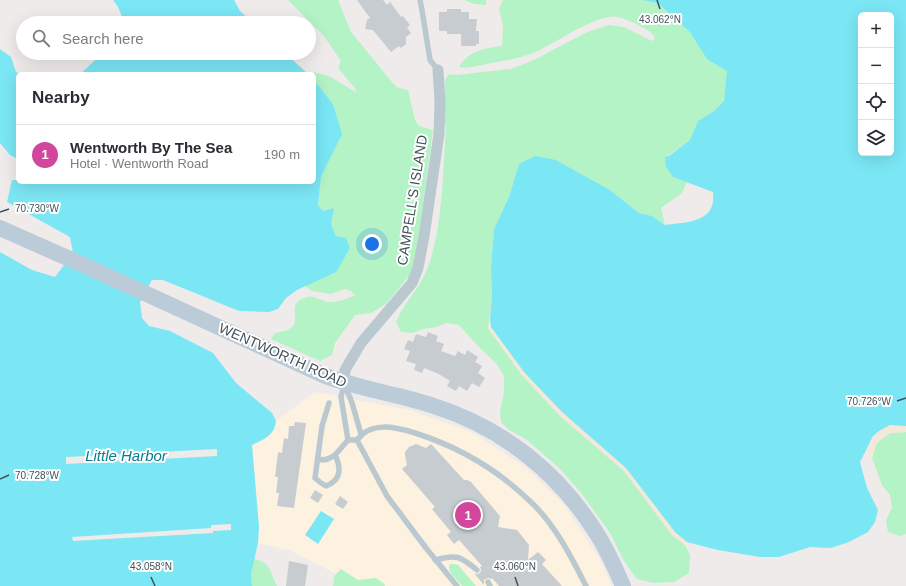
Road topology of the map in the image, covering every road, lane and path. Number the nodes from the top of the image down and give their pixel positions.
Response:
1 (420, 0) edge
2 (438, 70) joint
3 (0, 228) edge
4 (344, 383) junction
5 (329, 403) dead end
6 (361, 434) junction
7 (348, 440) junction
8 (357, 440) junction
9 (335, 455) junction
10 (318, 459) junction
11 (435, 560) junction
12 (477, 570) dead end
13 (457, 586) edge
14 (586, 586) edge
15 (623, 586) edge

1 - 2 lane, CAMPELL'S ISLAND
2 - 4 street, CAMPELL'S ISLAND
3 - 4 main road, WENTWORTH ROAD
4 - 6 lane
4 - 7 lane
4 - 15 main road, WENTWORTH ROAD
5 - 10 lane
6 - 8 lane
6 - 14 lane
7 - 8 lane
7 - 9 lane
8 - 11 lane
9 - 10 lane
9 - 10 lane
11 - 12 lane
11 - 13 lane

